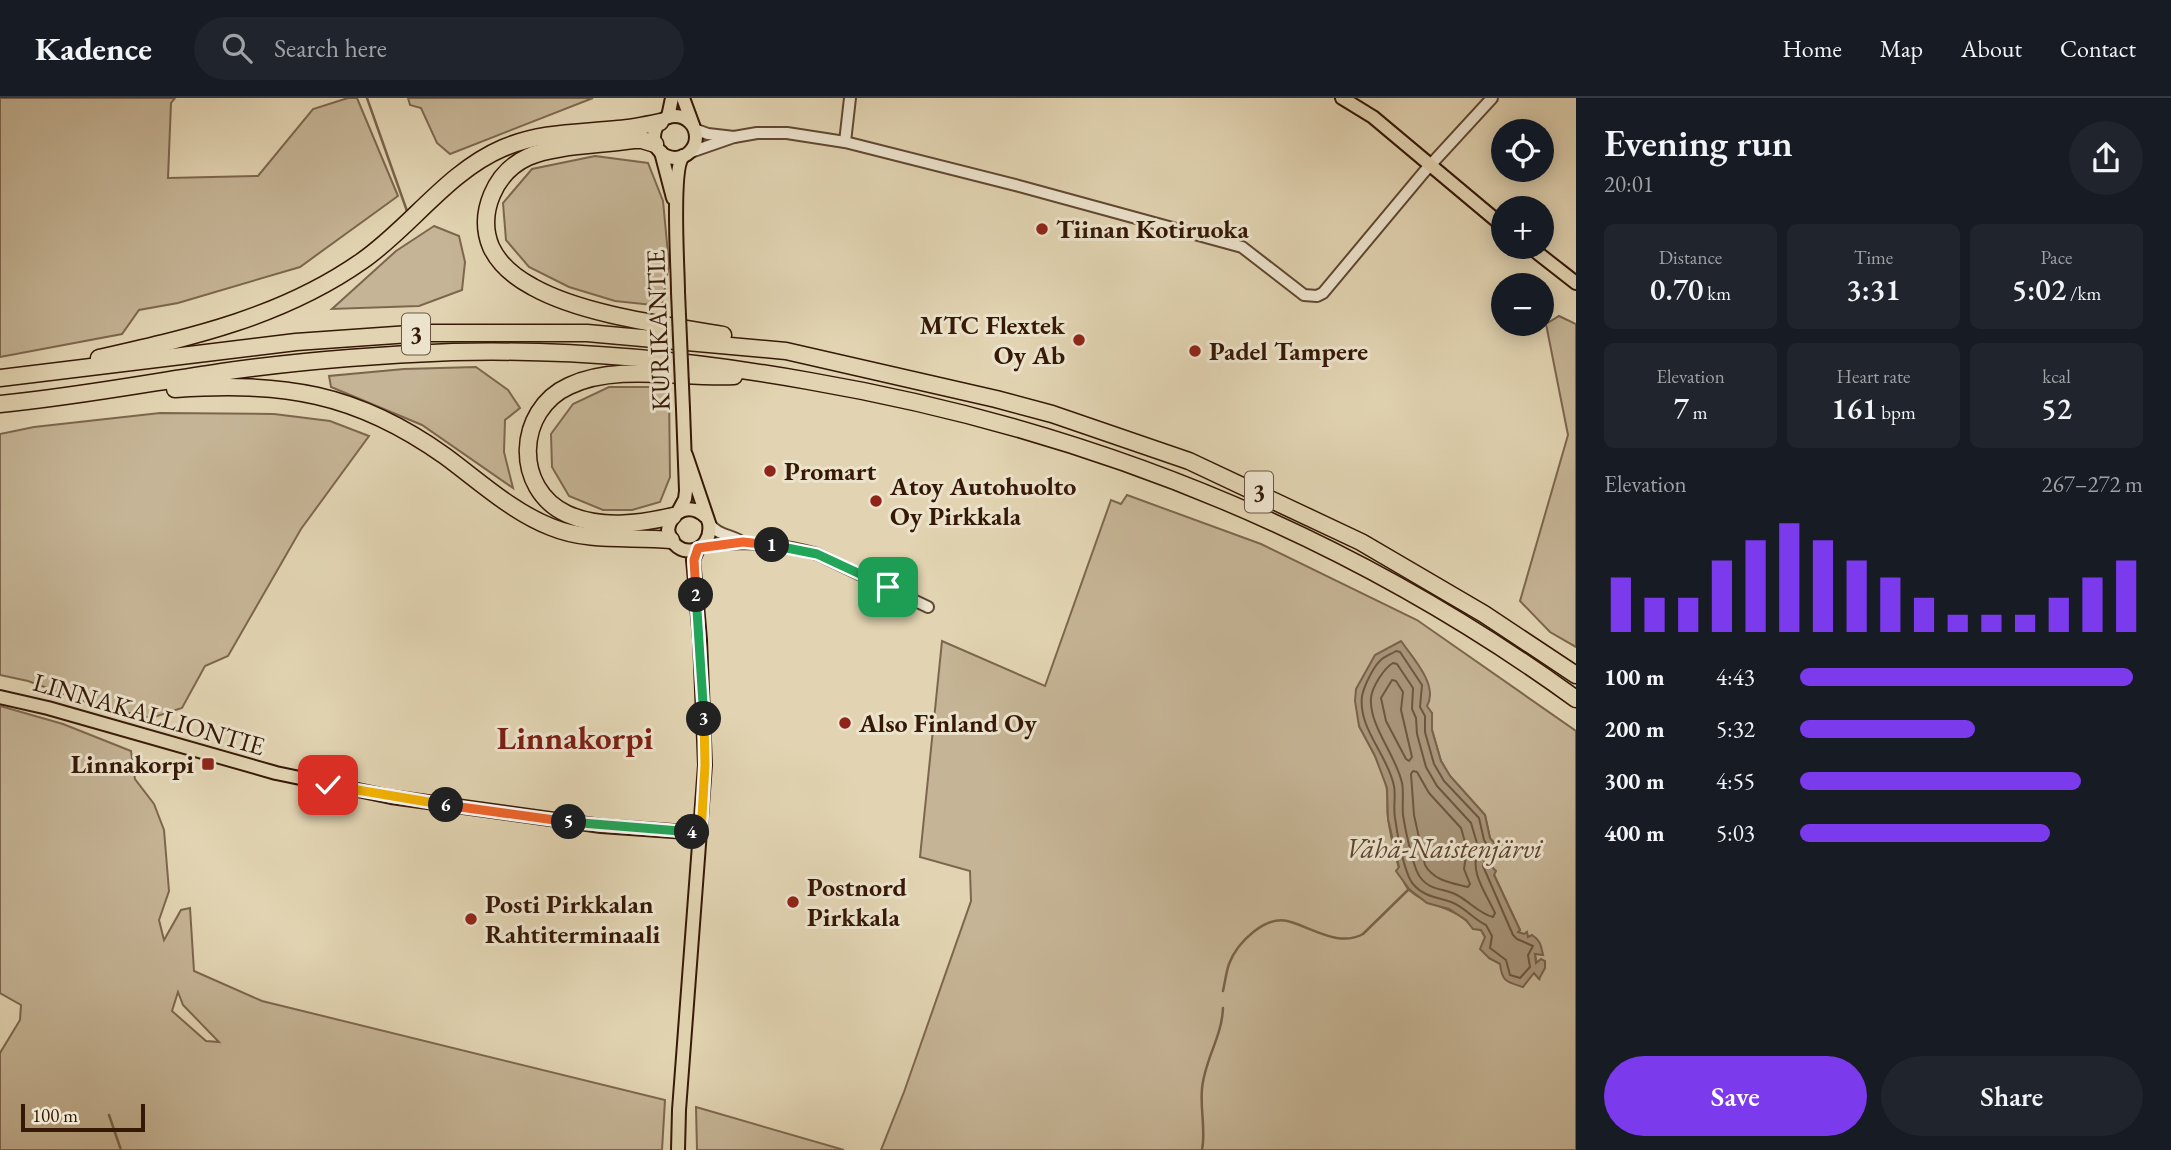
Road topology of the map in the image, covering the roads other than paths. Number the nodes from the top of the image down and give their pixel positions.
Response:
1 (672, 98) edge
2 (683, 98) edge
3 (850, 98) edge
4 (1342, 98) edge
5 (1492, 98) edge
6 (664, 120) junction
7 (693, 127) junction
8 (734, 136) junction
9 (845, 142) junction
10 (658, 148) junction
11 (686, 154) junction
12 (1431, 165) junction
13 (676, 204) junction
14 (1491, 216) edge
15 (1545, 259) edge
16 (1576, 283) edge
17 (786, 351) junction
18 (46, 372) junction
19 (772, 374) junction
20 (0, 378) edge
21 (123, 388) junction
22 (0, 404) edge
23 (686, 455) junction
24 (675, 514) junction
25 (707, 520) junction
26 (673, 542) junction
27 (743, 542) junction
28 (699, 548) junction
29 (696, 604) junction
30 (928, 607) dead end
31 (1576, 675) edge
32 (0, 697) edge
33 (1576, 699) edge
34 (701, 833) junction
35 (678, 1150) edge

1 - 6 main road
2 - 7 main road
3 - 9 street
4 - 12 main road
5 - 12 street
6 - 7 main road
6 - 10 main road
6 - 18 highway
7 - 8 street
7 - 11 main road
8 - 9 street
8 - 11 street
9 - 12 street
10 - 11 main road
10 - 13 main road, KURIKANTIE
10 - 17 highway
11 - 13 main road, KURIKANTIE
12 - 14 main road
13 - 23 main road, KURIKANTIE, bridge
15 - 16 main road
17 - 18 highway, 3
17 - 31 highway, 3
18 - 20 highway, 3
19 - 21 highway, 3
19 - 24 highway
19 - 33 highway, 3
21 - 22 highway, 3
21 - 26 highway
23 - 24 main road, KURIKANTIE
23 - 25 main road, KURIKANTIE
24 - 25 main road
24 - 26 main road
25 - 27 street
25 - 28 main road
26 - 28 main road
26 - 29 main road
27 - 28 street
27 - 30 street
28 - 29 main road
29 - 34 main road
32 - 34 main road, LINNAKALLIONTIE
34 - 35 main road

